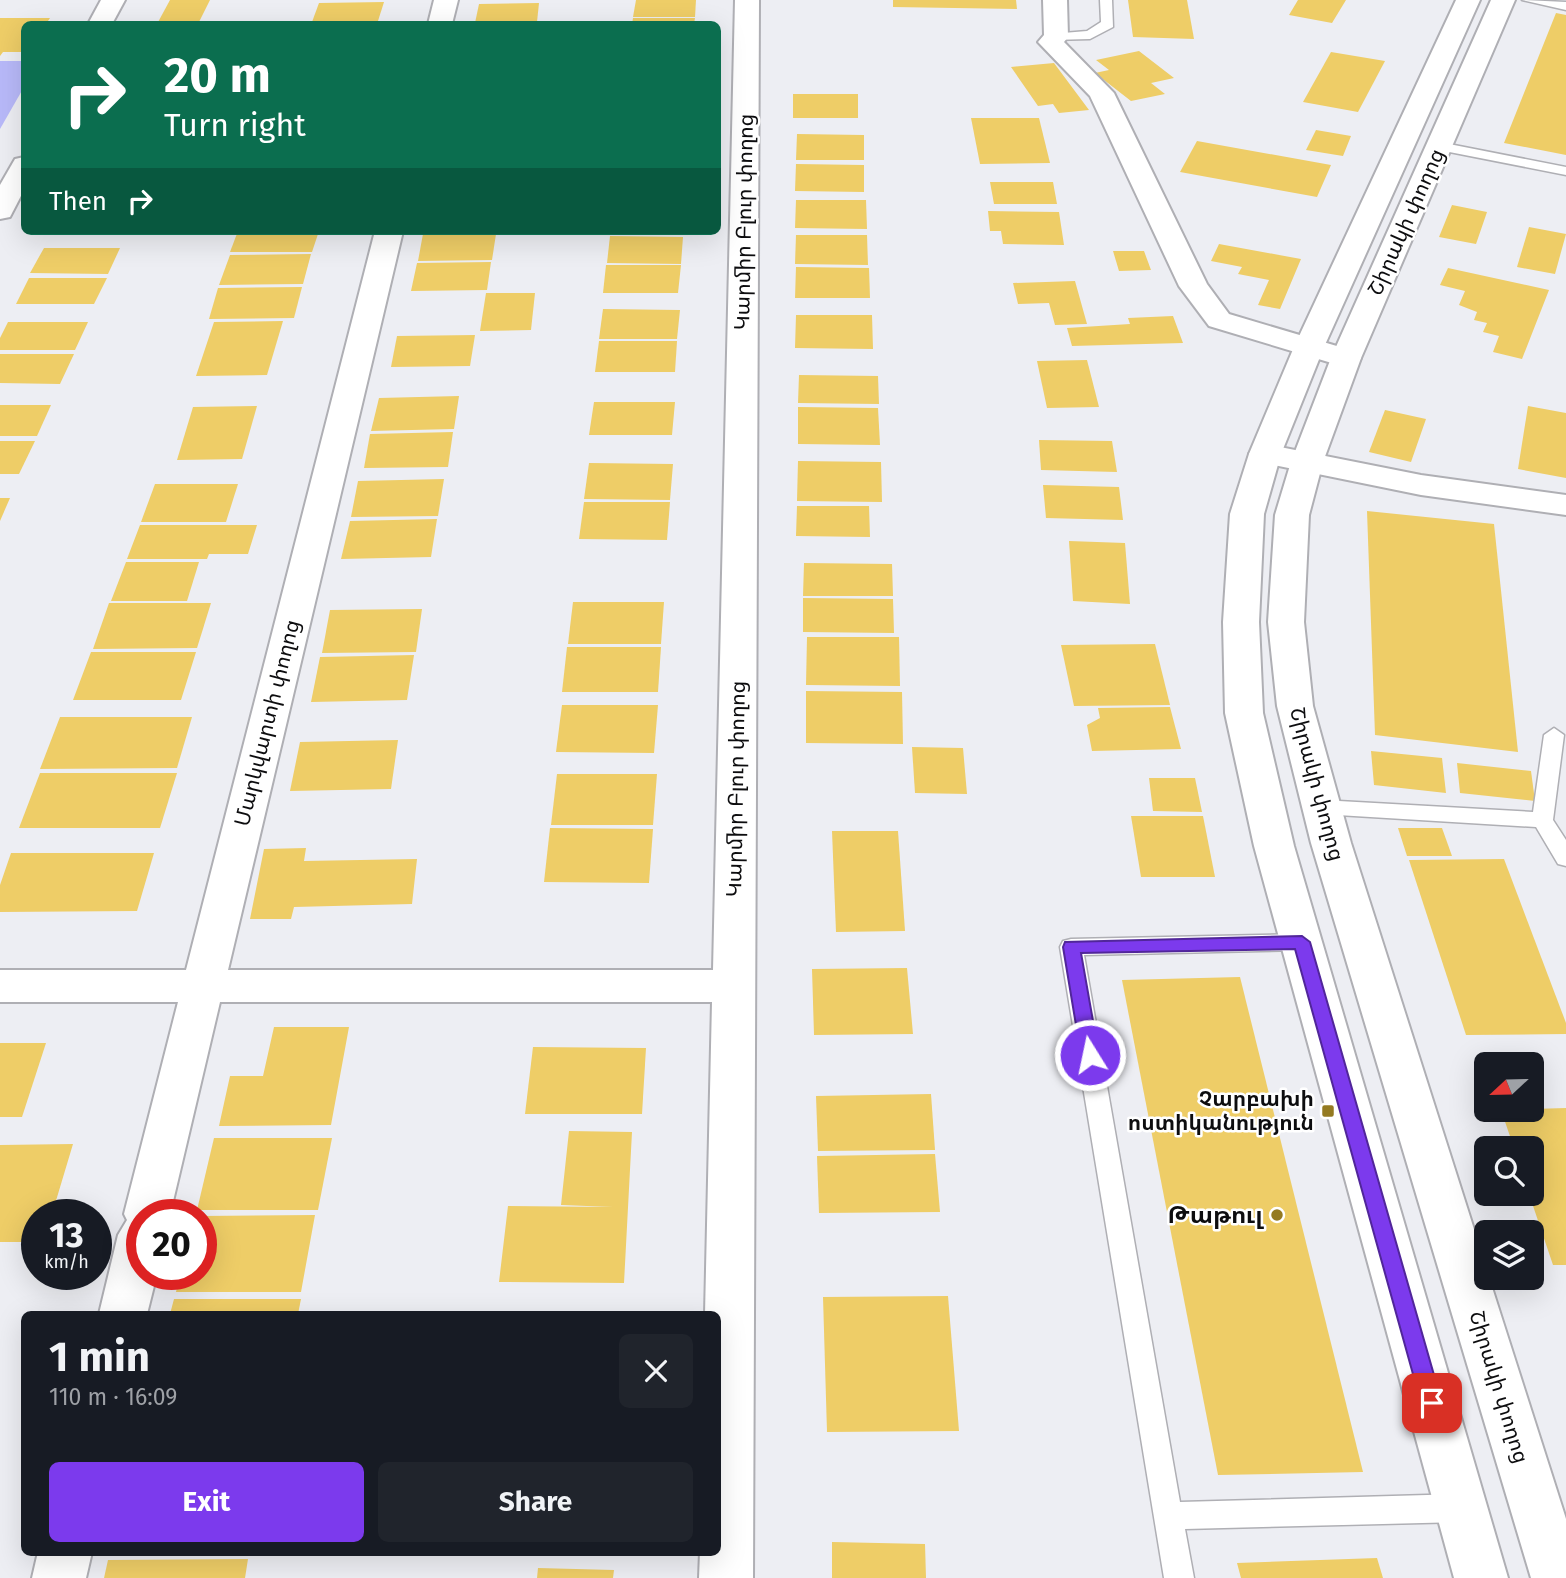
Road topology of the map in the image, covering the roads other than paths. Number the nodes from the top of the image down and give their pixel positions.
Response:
1 (113, 0) edge
2 (446, 0) edge
3 (747, 0) edge
4 (1055, 0) edge
5 (1106, 0) edge
6 (1468, 0) edge
7 (1503, 0) edge
8 (1528, 0) edge
9 (1566, 6) edge
10 (102, 21) edge
11 (441, 21) edge
12 (1056, 37) junction
13 (1439, 146) junction
14 (21, 171) edge
15 (1566, 171) edge
16 (0, 211) edge
17 (388, 235) edge
18 (1309, 347) junction
19 (1346, 358) junction
20 (1286, 458) junction
21 (1566, 505) edge
22 (1554, 736) dead end
23 (1321, 807) junction
24 (1542, 820) junction
25 (1566, 858) edge
26 (1302, 942) junction
27 (0, 986) edge
28 (202, 986) junction
29 (734, 986) junction
30 (151, 1199) edge
31 (129, 1290) edge
32 (124, 1311) edge
33 (1462, 1508) junction
34 (1168, 1516) junction
35 (64, 1556) edge
36 (59, 1578) edge
37 (726, 1578) edge
38 (1179, 1578) edge
39 (1481, 1578) edge
40 (1558, 1578) edge

1 - 10 main road
2 - 11 main road
3 - 29 main road, Կարմիր Բլուր փողոց
4 - 12 main road
5 - 12 lane
6 - 18 main road, Շիրակի փողոց
7 - 13 main road, Շիրակի փողոց
8 - 9 lane
12 - 18 main road
13 - 15 lane
13 - 19 main road, Շիրակի փողոց
14 - 16 main road
17 - 28 main road, Մարկվարտի փողոց
18 - 19 main road
18 - 20 main road, Շիրակի փողոց
19 - 20 main road, Շիրակի փողոց
20 - 21 main road
20 - 23 main road, Շիրակի փողոց
20 - 26 main road, Շիրակի փողոց
22 - 24 lane
23 - 24 lane
23 - 40 main road, Շիրակի փողոց
24 - 25 lane
26 - 33 main road, Շիրակի փողոց
26 - 34 lane
27 - 28 main road
28 - 29 main road
28 - 30 main road, Մարկվարտի փողոց
29 - 37 main road, Կարմիր Բլուր փողոց
31 - 32 main road
33 - 34 lane
33 - 39 main road, Շիրակի փողոց
34 - 38 lane
35 - 36 main road

